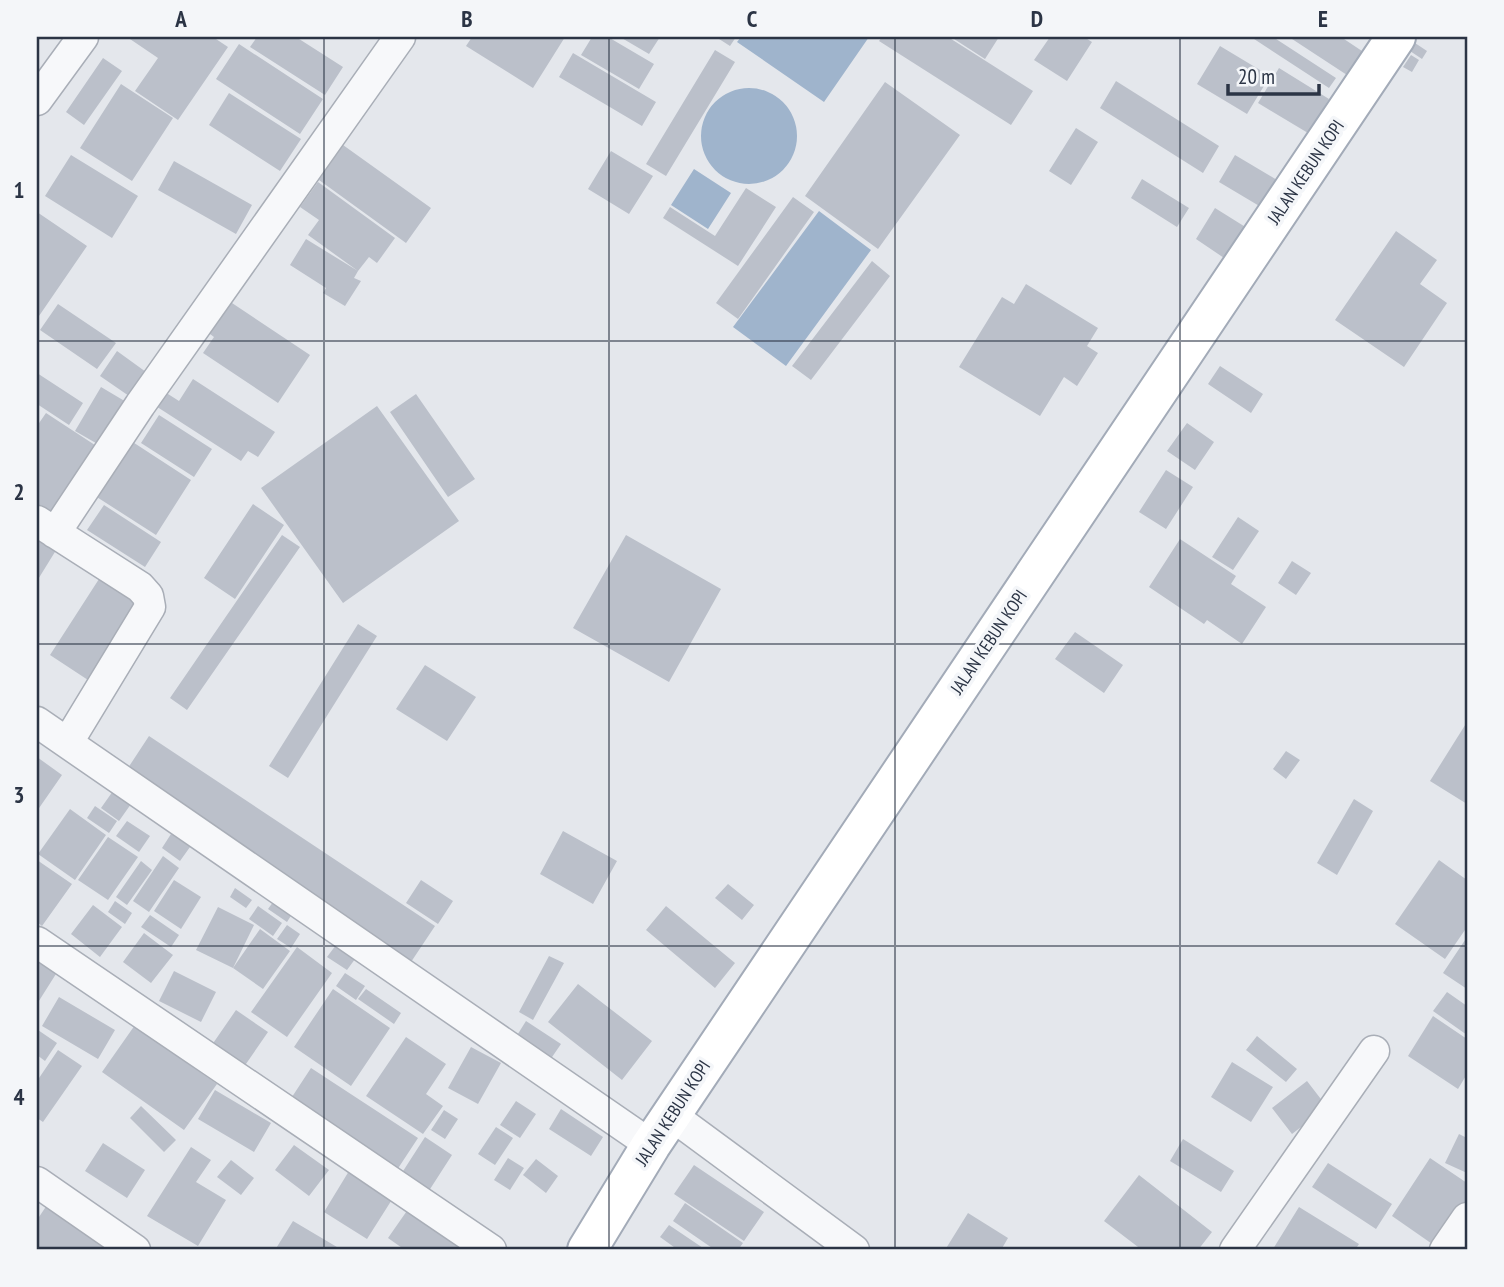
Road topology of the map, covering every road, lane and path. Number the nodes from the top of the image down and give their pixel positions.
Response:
1 (83, 37) edge
2 (400, 37) edge
3 (1396, 37) edge
4 (37, 100) edge
5 (46, 527) edge
6 (37, 722) edge
7 (68, 742) junction
8 (37, 942) edge
9 (1374, 1051) dead end
10 (661, 1130) junction
11 (41, 1193) edge
12 (1467, 1218) edge
13 (135, 1250) edge
14 (491, 1250) edge
15 (587, 1250) edge
16 (854, 1250) edge
17 (1236, 1250) edge
18 (1445, 1250) edge

1 - 4 street
2 - 5 street
3 - 10 main road, JALAN KEBUN KOPI
5 - 7 street
6 - 7 street
7 - 10 street
8 - 14 street
9 - 17 street
10 - 15 main road, JALAN KEBUN KOPI
10 - 16 street
11 - 13 street
12 - 18 street

